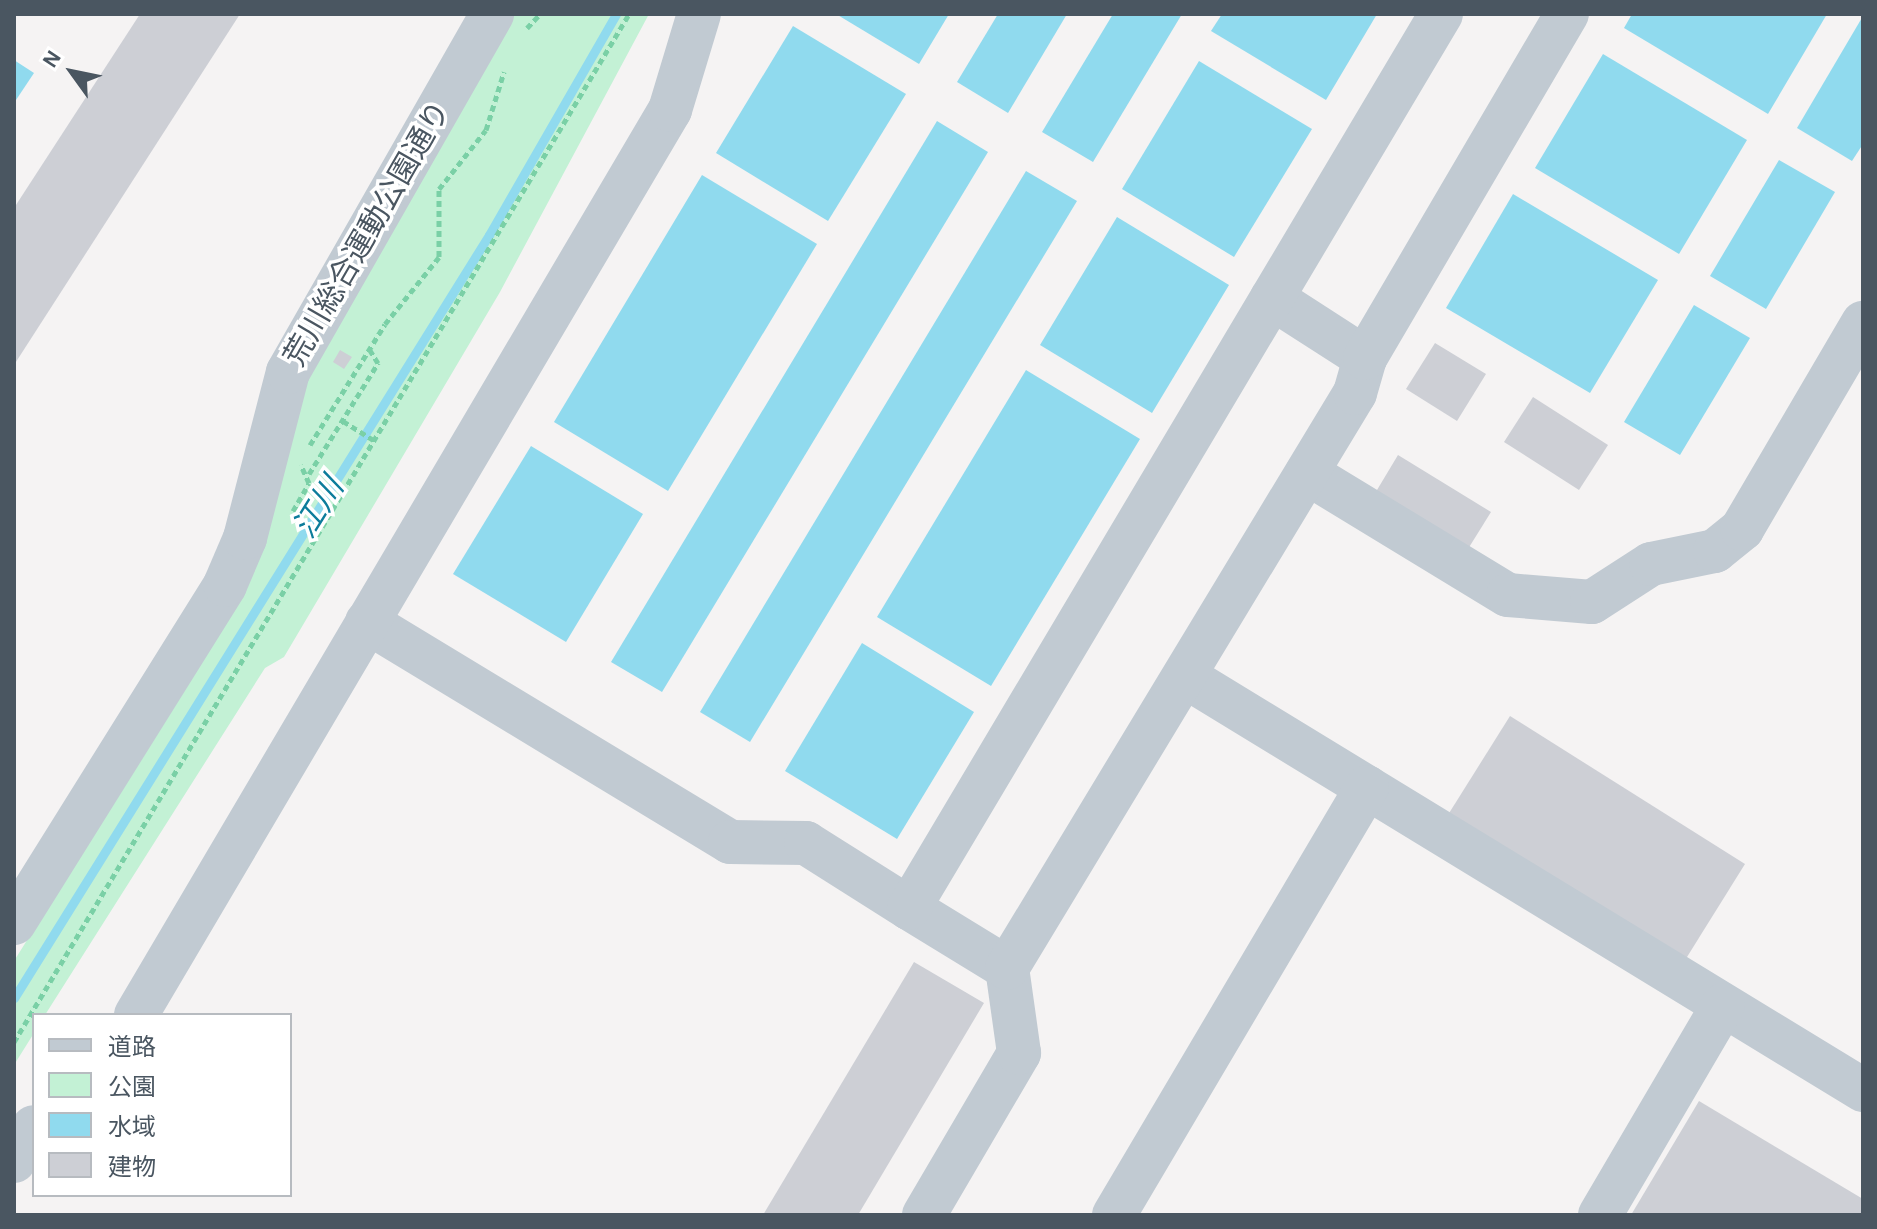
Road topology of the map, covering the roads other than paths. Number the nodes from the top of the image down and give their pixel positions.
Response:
1 (492, 14) edge
2 (699, 14) edge
3 (1441, 14) edge
4 (1567, 14) edge
5 (1272, 298) junction
6 (1863, 323) edge
7 (1365, 358) junction
8 (1307, 473) junction
9 (367, 622) junction
10 (1186, 677) junction
11 (1367, 787) junction
12 (909, 908) junction
13 (14, 923) edge
14 (1007, 968) junction
15 (1723, 1005) junction
16 (137, 1013) edge
17 (1863, 1090) edge
18 (32, 1130) edge
19 (14, 1161) edge
20 (924, 1215) edge
21 (1114, 1215) edge
22 (1600, 1215) edge

1 - 13 street, 荒川総合運動公園通り
2 - 9 street
3 - 5 street
4 - 7 street
5 - 7 street
5 - 12 street
6 - 8 street
7 - 8 street
8 - 10 street
9 - 12 street
9 - 16 street
10 - 11 street
10 - 14 street
11 - 15 street
11 - 21 street
12 - 14 street
14 - 20 street
15 - 17 street
15 - 22 street
18 - 19 street

